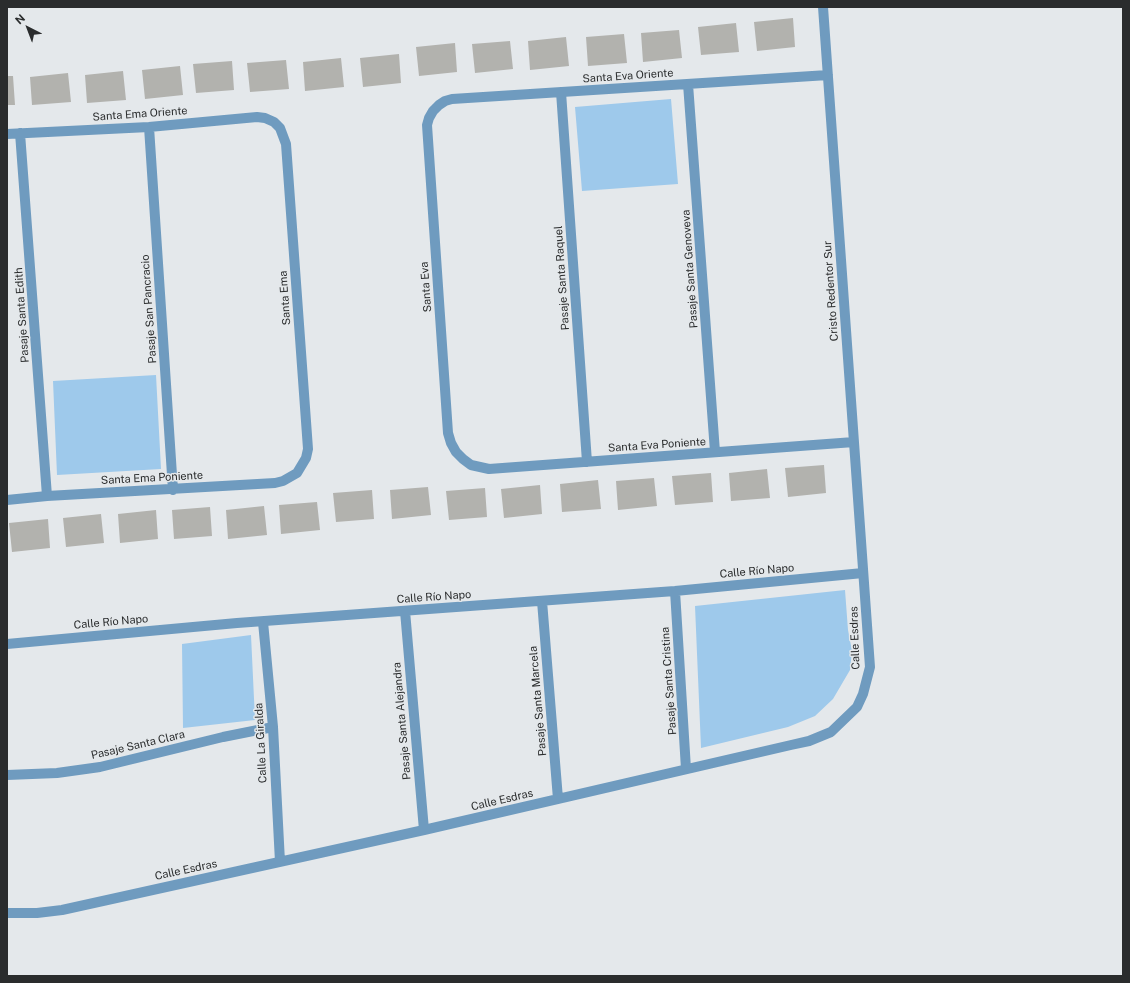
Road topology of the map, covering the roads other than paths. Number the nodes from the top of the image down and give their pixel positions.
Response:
1 (823, 7) edge
2 (828, 75) junction
3 (688, 84) junction
4 (561, 92) junction
5 (433, 111) joint
6 (274, 122) joint
7 (149, 127) junction
8 (20, 133) junction
9 (7, 134) edge
10 (854, 442) junction
11 (716, 452) junction
12 (463, 459) joint
13 (587, 462) junction
14 (297, 473) joint
15 (173, 490) junction
16 (47, 496) junction
17 (7, 500) edge
18 (863, 573) junction
19 (675, 591) junction
20 (542, 601) junction
21 (405, 611) junction
22 (263, 622) junction
23 (7, 644) edge
24 (273, 727) junction
25 (686, 769) junction
26 (7, 775) edge
27 (558, 799) junction
28 (424, 830) junction
29 (280, 862) junction
30 (7, 913) edge

1 - 2 street, Cristo Redentor Sur
2 - 3 street, Santa Eva Oriente
2 - 10 street, Cristo Redentor Sur
3 - 4 street, Santa Eva Oriente
3 - 11 street, Pasaje Santa Genoveva
4 - 5 street, Santa Eva Oriente
4 - 13 street, Pasaje Santa Raquel
5 - 12 street, Santa Eva
6 - 7 street, Santa Ema Oriente
6 - 14 street, Santa Ema
7 - 8 street, Santa Ema Oriente
7 - 15 street, Pasaje San Pancracio
8 - 9 street, Santa Ema Oriente
8 - 16 street, Pasaje Santa Edith
10 - 11 street, Santa Eva Poniente
10 - 18 street, Cristo Redentor Sur
11 - 13 street, Santa Eva Poniente
12 - 13 street, Santa Eva Poniente
14 - 15 street, Santa Ema Poniente
15 - 16 street, Santa Ema Poniente
16 - 17 street, Santa Ema Poniente
18 - 19 street, Calle Río Napo
18 - 25 street, Calle Esdras
19 - 20 street, Calle Río Napo
19 - 25 street, Pasaje Santa Cristina
20 - 21 street, Calle Río Napo
20 - 27 street, Pasaje Santa Marcela
21 - 22 street, Calle Río Napo
21 - 28 street, Pasaje Santa Alejandra
22 - 23 street, Calle Río Napo
22 - 24 street, Calle La Giralda
24 - 26 street, Pasaje Santa Clara
24 - 29 street, Calle La Giralda
25 - 27 street, Calle Esdras
27 - 28 street, Calle Esdras
28 - 29 street, Calle Esdras
29 - 30 street, Calle Esdras

